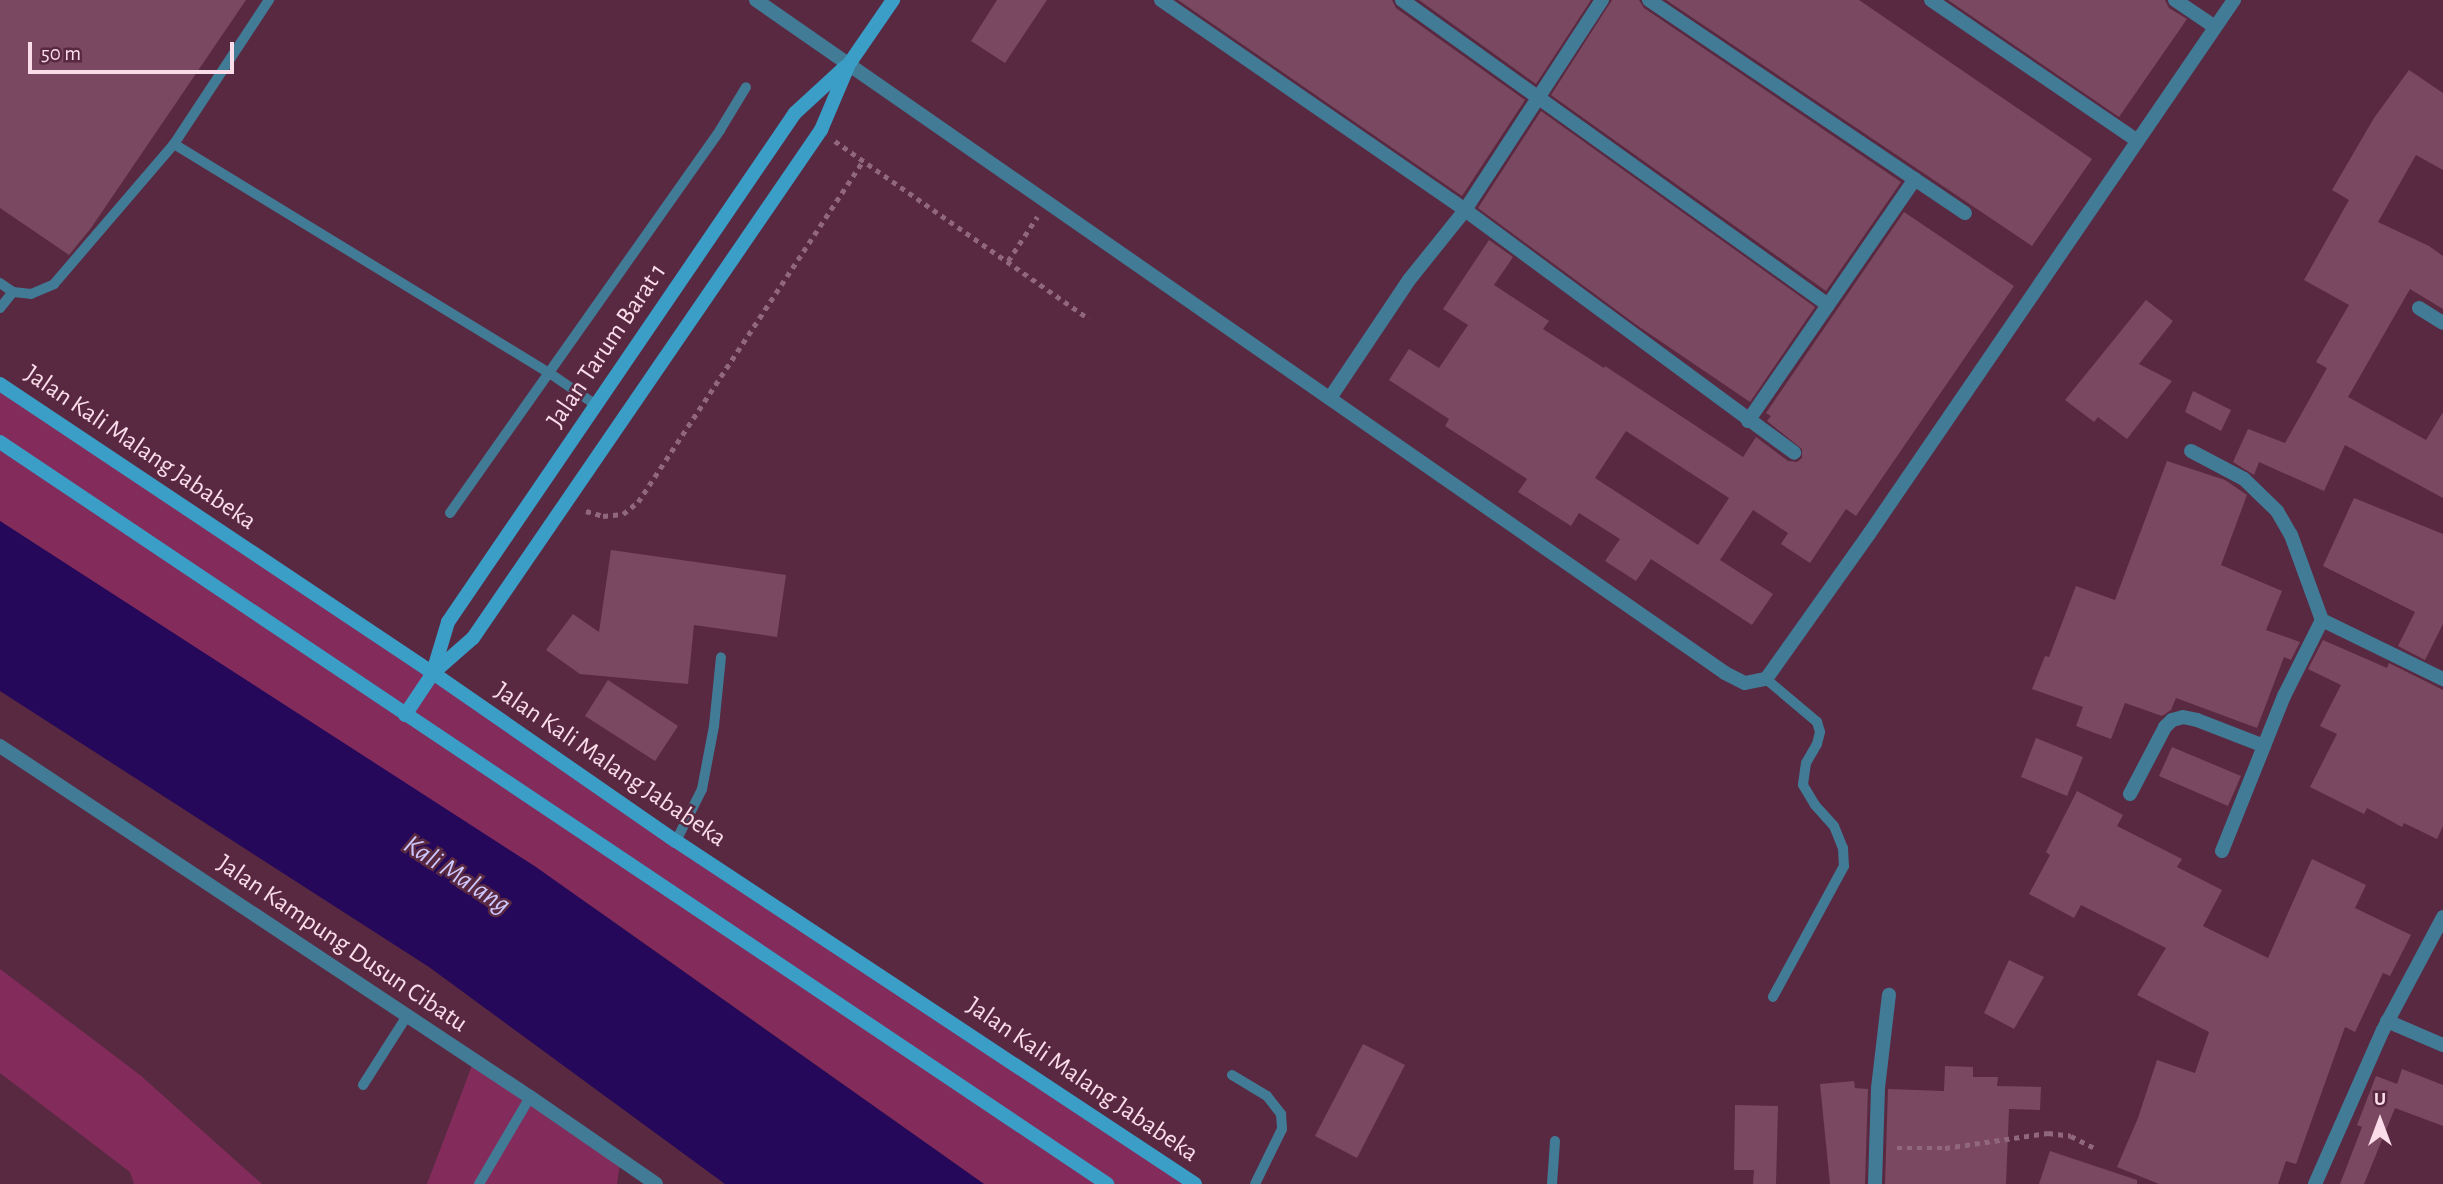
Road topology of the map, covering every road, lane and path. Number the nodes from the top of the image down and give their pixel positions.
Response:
1 (269, 0) edge
2 (756, 0) edge
3 (893, 0) edge
4 (1161, 0) edge
5 (1402, 0) edge
6 (1602, 0) edge
7 (1649, 0) edge
8 (1931, 0) edge
9 (2175, 0) edge
10 (2234, 0) edge
11 (2215, 27) junction
12 (849, 64) junction
13 (746, 87) dead end
14 (1538, 95) junction
15 (821, 130) junction
16 (2136, 140) junction
17 (174, 144) junction
18 (862, 162) junction
19 (1915, 179) junction
20 (1047, 202) junction
21 (1465, 210) junction
22 (1965, 213) dead end
23 (1008, 261) junction
24 (0, 283) edge
25 (13, 292) junction
26 (1828, 305) junction
27 (0, 308) edge
28 (2419, 308) dead end
29 (1089, 319) dead end
30 (2443, 323) edge
31 (548, 373) junction
32 (0, 384) edge
33 (1330, 398) junction
34 (596, 405) junction
35 (1748, 421) junction
36 (0, 442) edge
37 (2191, 451) dead end
38 (1794, 453) dead end
39 (565, 505) junction
40 (450, 513) dead end
41 (2322, 620) junction
42 (721, 657) dead end
43 (433, 674) junction
44 (1766, 678) junction
45 (2443, 679) edge
46 (405, 715) junction
47 (0, 746) edge
48 (2264, 746) junction
49 (2130, 794) dead end
50 (676, 841) junction
51 (2222, 850) dead end
52 (2442, 921) edge
53 (1889, 995) dead end
54 (1773, 997) dead end
55 (407, 1016) junction
56 (2387, 1021) junction
57 (2443, 1045) edge
58 (1232, 1075) dead end
59 (363, 1085) dead end
60 (530, 1097) junction
61 (1555, 1142) dead end
62 (2097, 1149) dead end
63 (1875, 1153) junction
64 (479, 1184) edge
65 (656, 1184) edge
66 (1107, 1184) edge
67 (1195, 1184) edge
68 (1255, 1184) edge
69 (1552, 1184) edge
70 (1875, 1184) edge
71 (2315, 1184) edge

1 - 17 lane
2 - 12 street
3 - 12 main road, Jalan Tarum Barat 1
4 - 21 street
5 - 14 street
6 - 14 street
7 - 19 street
8 - 16 street
9 - 11 street
10 - 11 street
11 - 16 street
12 - 15 main road, Jalan Tarum Barat 1
12 - 20 street
12 - 34 main road, Jalan Tarum Barat 1
13 - 31 lane
14 - 21 street
14 - 26 street
15 - 18 path
15 - 39 main road, Jalan Tarum Barat 1
16 - 44 street
17 - 25 lane
17 - 31 lane
18 - 23 path
18 - 39 path
19 - 22 street
19 - 26 street
20 - 23 path
20 - 33 street
21 - 33 street
21 - 35 street
23 - 29 path
24 - 25 lane
25 - 27 lane
26 - 35 street
28 - 30 street
31 - 34 lane
31 - 40 lane
32 - 43 main road, Jalan Kali Malang Jababeka
33 - 44 street
34 - 43 main road, Jalan Tarum Barat 1
35 - 38 street
36 - 46 main road
37 - 41 street
39 - 43 main road, Jalan Tarum Barat 1
41 - 45 street
41 - 48 street
42 - 50 lane
43 - 46 main road, Jalan Tarum Barat 1
43 - 50 main road, Jalan Kali Malang Jababeka
44 - 54 lane
46 - 66 main road
47 - 55 street, Jalan Kampung Dusun Cibatu
48 - 49 street
48 - 51 street
50 - 67 main road, Jalan Kali Malang Jababeka
52 - 56 street
53 - 63 street
55 - 59 lane
55 - 60 street, Jalan Kampung Dusun Cibatu
56 - 57 street
56 - 71 street
58 - 68 lane
60 - 64 lane
60 - 65 street, Jalan Kampung Dusun Cibatu
61 - 69 lane
62 - 63 path
63 - 70 street

